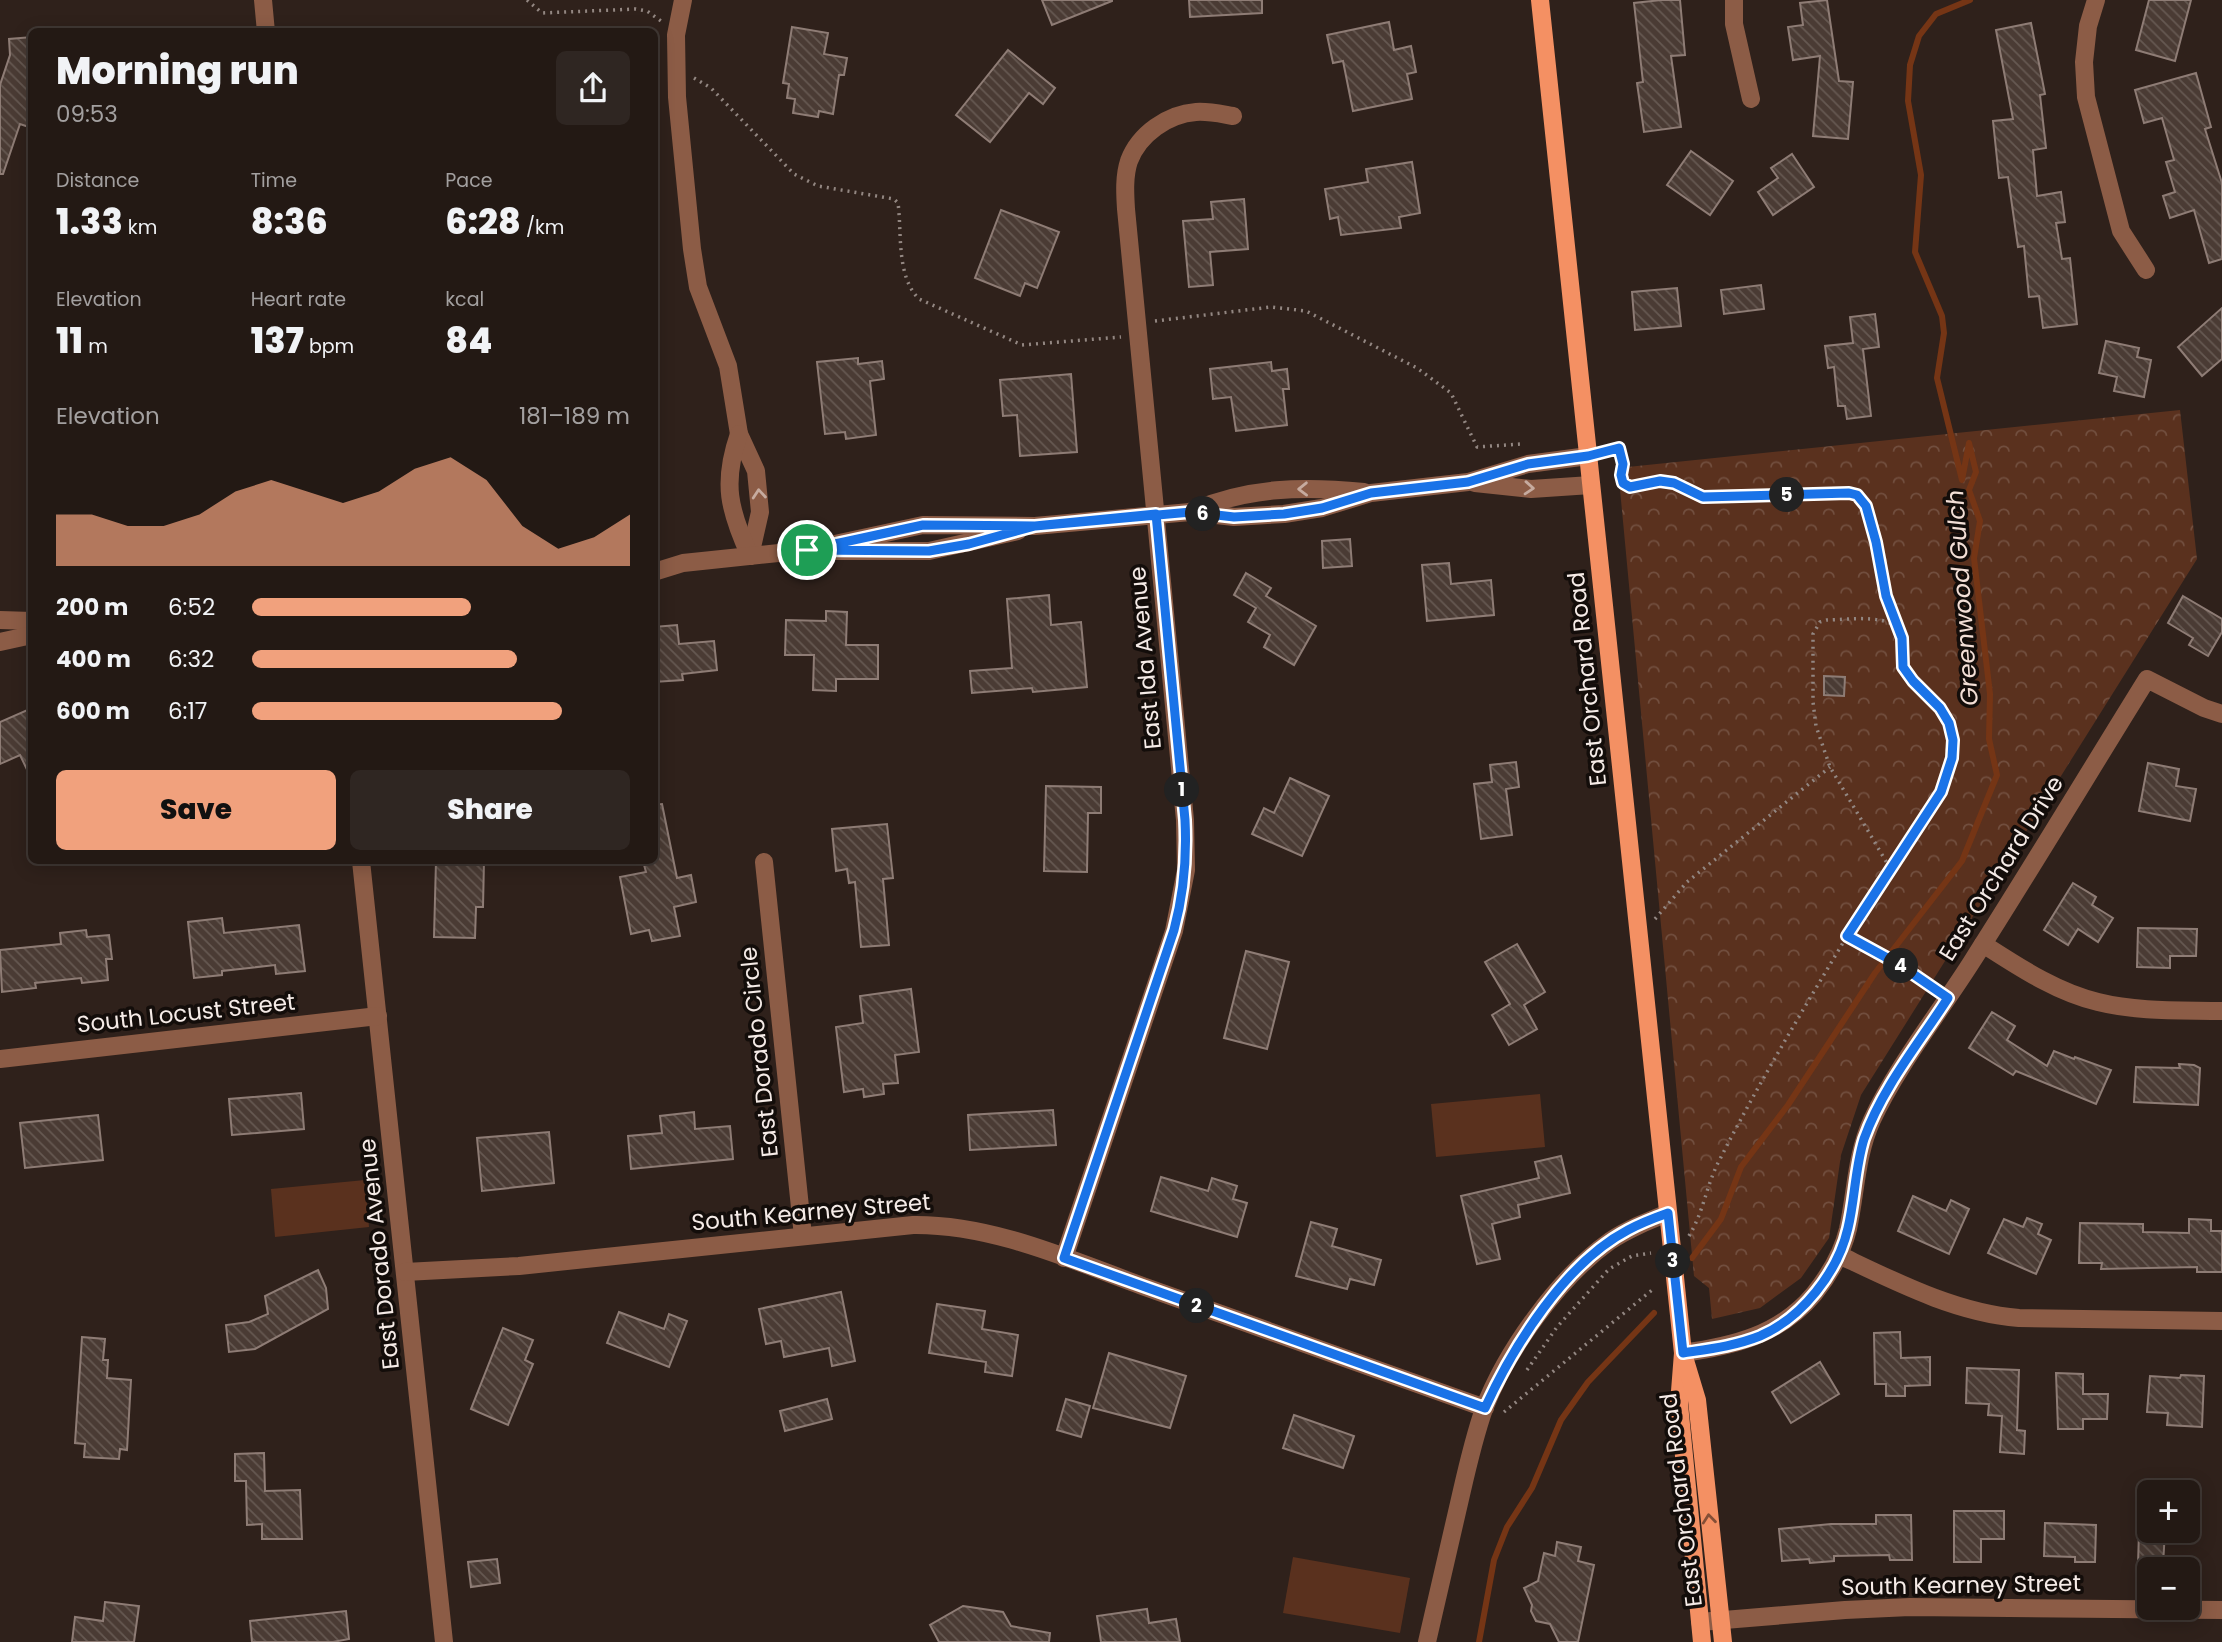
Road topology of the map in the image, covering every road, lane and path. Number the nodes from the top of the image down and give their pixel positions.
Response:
1 (263, 0) edge
2 (527, 0) edge
3 (682, 0) edge
4 (1540, 0) edge
5 (1734, 0) edge
6 (2096, 0) edge
7 (266, 28) edge
8 (676, 49) junction
9 (1751, 99) dead end
10 (1233, 116) dead end
11 (2146, 270) dead end
12 (1137, 329) junction
13 (739, 434) junction
14 (1525, 444) dead end
15 (1588, 456) junction
16 (1468, 482) junction
17 (1591, 485) junction
18 (1371, 493) junction
19 (1191, 512) junction
20 (1156, 514) junction
21 (1035, 526) junction
22 (807, 550) junction
23 (750, 556) junction
24 (658, 560) edge
25 (683, 563) junction
26 (658, 571) edge
27 (0, 620) edge
28 (28, 621) edge
29 (1900, 628) junction
30 (28, 636) edge
31 (0, 642) edge
32 (2222, 714) edge
33 (1830, 767) junction
34 (764, 862) dead end
35 (361, 864) edge
36 (1890, 868) junction
37 (1638, 930) junction
38 (1847, 936) junction
39 (1983, 944) junction
40 (1948, 998) junction
41 (2222, 1011) edge
42 (378, 1016) junction
43 (0, 1059) edge
44 (1668, 1213) junction
45 (803, 1236) junction
46 (1689, 1237) dead end
47 (1651, 1253) dead end
48 (1839, 1255) junction
49 (1064, 1258) junction
50 (405, 1272) junction
51 (1652, 1290) dead end
52 (2222, 1321) edge
53 (1683, 1353) junction
54 (1521, 1380) dead end
55 (1509, 1402) dead end
56 (1485, 1408) junction
57 (2222, 1610) edge
58 (1720, 1620) junction
59 (1700, 1622) junction
60 (444, 1642) edge
61 (1427, 1642) edge
62 (1702, 1642) edge
63 (1723, 1642) edge

1 - 7 street
2 - 8 path
3 - 8 street
4 - 15 main road, East Orchard Road
5 - 9 street
6 - 11 street
8 - 12 path
8 - 13 street
10 - 12 street, East Ida Avenue
12 - 14 path
12 - 20 street, East Ida Avenue
13 - 23 street
23 -> 13 street
15 - 16 street
15 - 17 main road, East Orchard Road
15 - 29 path
16 -> 17 street
16 - 18 street
17 - 37 main road, East Orchard Road
18 - 19 street
18 -> 19 street
19 - 20 street
20 - 21 street
20 - 49 street, East Ida Avenue
21 - 22 street
21 - 22 street
22 - 23 street
23 - 25 street
24 - 25 street
25 - 26 street
27 - 28 street
29 - 33 path
29 - 36 path
30 - 31 street
32 - 39 street, East Orchard Drive
33 - 36 path
33 - 37 path
34 - 45 street, East Dorado Circle
35 - 42 street, East Dorado Avenue
36 - 38 path
37 - 44 main road, East Orchard Road
38 - 40 path
38 - 46 path
39 - 40 street, East Orchard Drive
39 - 41 street
40 - 48 street, East Orchard Drive
42 - 43 street, South Locust Street
42 - 50 street, East Dorado Avenue
44 - 53 main road, East Orchard Road
44 - 56 street
45 - 49 street, South Kearney Street
45 - 50 street, South Kearney Street
47 - 54 path
48 - 52 street
48 - 53 street, East Orchard Drive
49 - 56 street, South Kearney Street
50 - 60 street, East Dorado Avenue
51 - 55 path
58 -> 53 main road, East Orchard Road
53 - 59 main road, East Orchard Road
56 - 61 street
57 - 58 street, South Kearney Street
58 - 59 street, South Kearney Street
58 - 63 main road, East Orchard Road
59 - 62 main road, East Orchard Road

